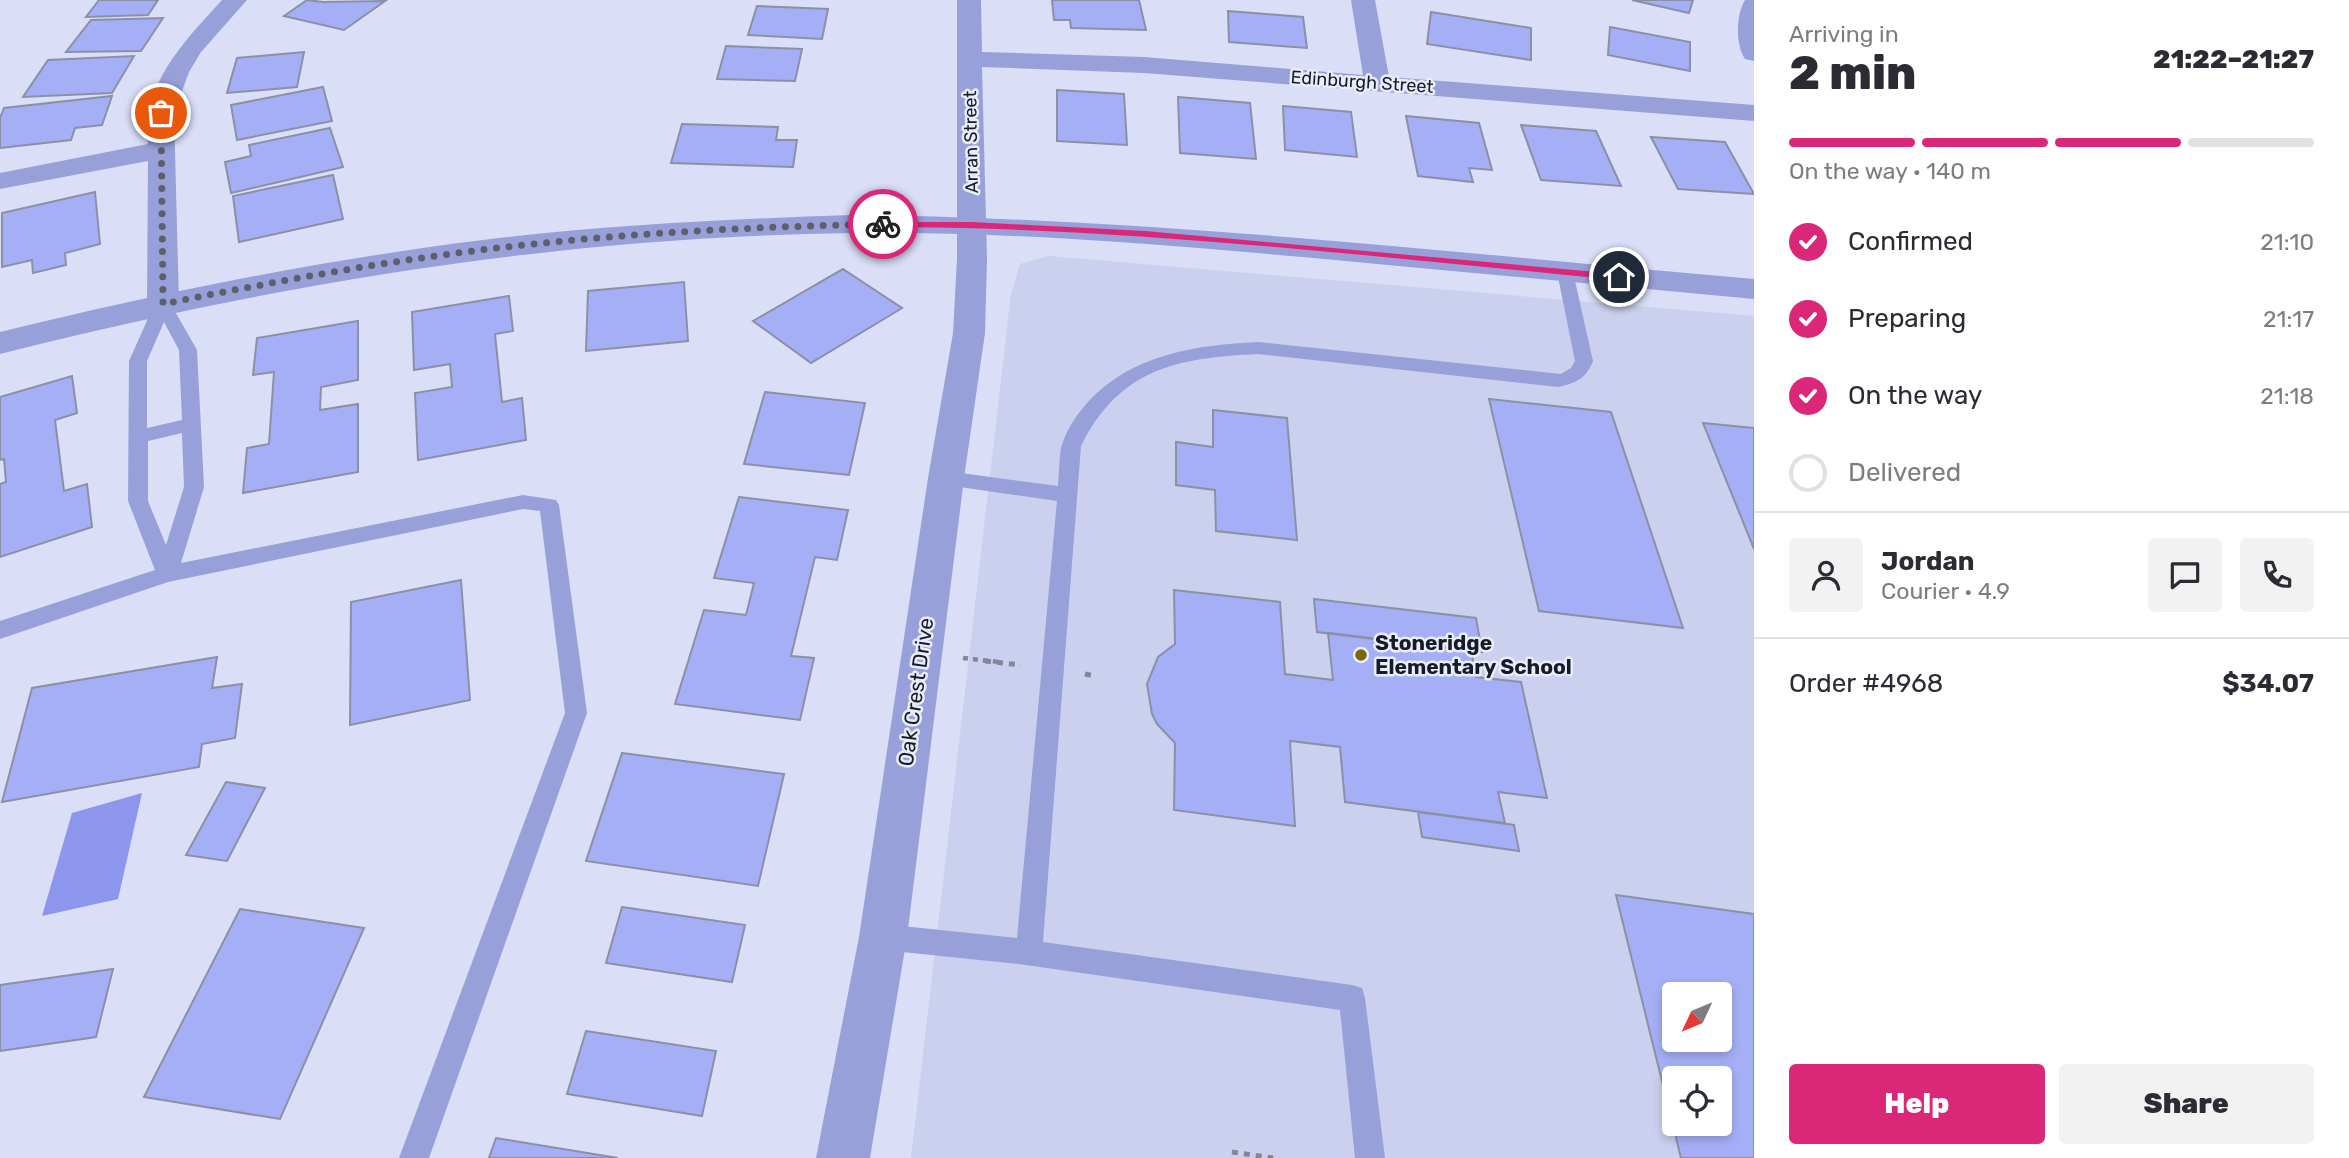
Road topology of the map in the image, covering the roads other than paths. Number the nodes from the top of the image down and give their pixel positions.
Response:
1 (236, 0) edge
2 (970, 0) edge
3 (1363, 0) edge
4 (1754, 4) edge
5 (1754, 54) edge
6 (970, 59) junction
7 (1378, 84) junction
8 (1754, 113) edge
9 (160, 150) junction
10 (0, 181) edge
11 (972, 225) junction
12 (1565, 272) junction
13 (1754, 289) edge
14 (163, 304) junction
15 (0, 342) edge
16 (191, 424) junction
17 (138, 437) junction
18 (946, 478) junction
19 (1067, 495) junction
20 (167, 574) junction
21 (0, 629) edge
22 (883, 937) junction
23 (1029, 953) junction
24 (414, 1158) edge
25 (843, 1158) edge
26 (1370, 1158) edge

1 - 9 street
2 - 6 street, Arran Street
3 - 7 street
4 - 5 street
6 - 7 street, Edinburgh Street
6 - 11 street, Arran Street
7 - 8 street, Edinburgh Street
9 - 10 street
9 - 14 street
11 - 12 street
11 - 14 street
11 - 18 street, Oak Crest Drive
12 - 13 street
12 - 19 lane
14 - 15 street
14 - 16 lane
14 - 17 lane
16 - 17 lane
16 - 20 lane
17 - 20 lane
18 - 19 lane
18 - 22 street, Oak Crest Drive
19 - 23 lane
20 - 21 lane
20 - 24 lane
22 - 23 lane
22 - 25 street, Oak Crest Drive
23 - 26 lane

